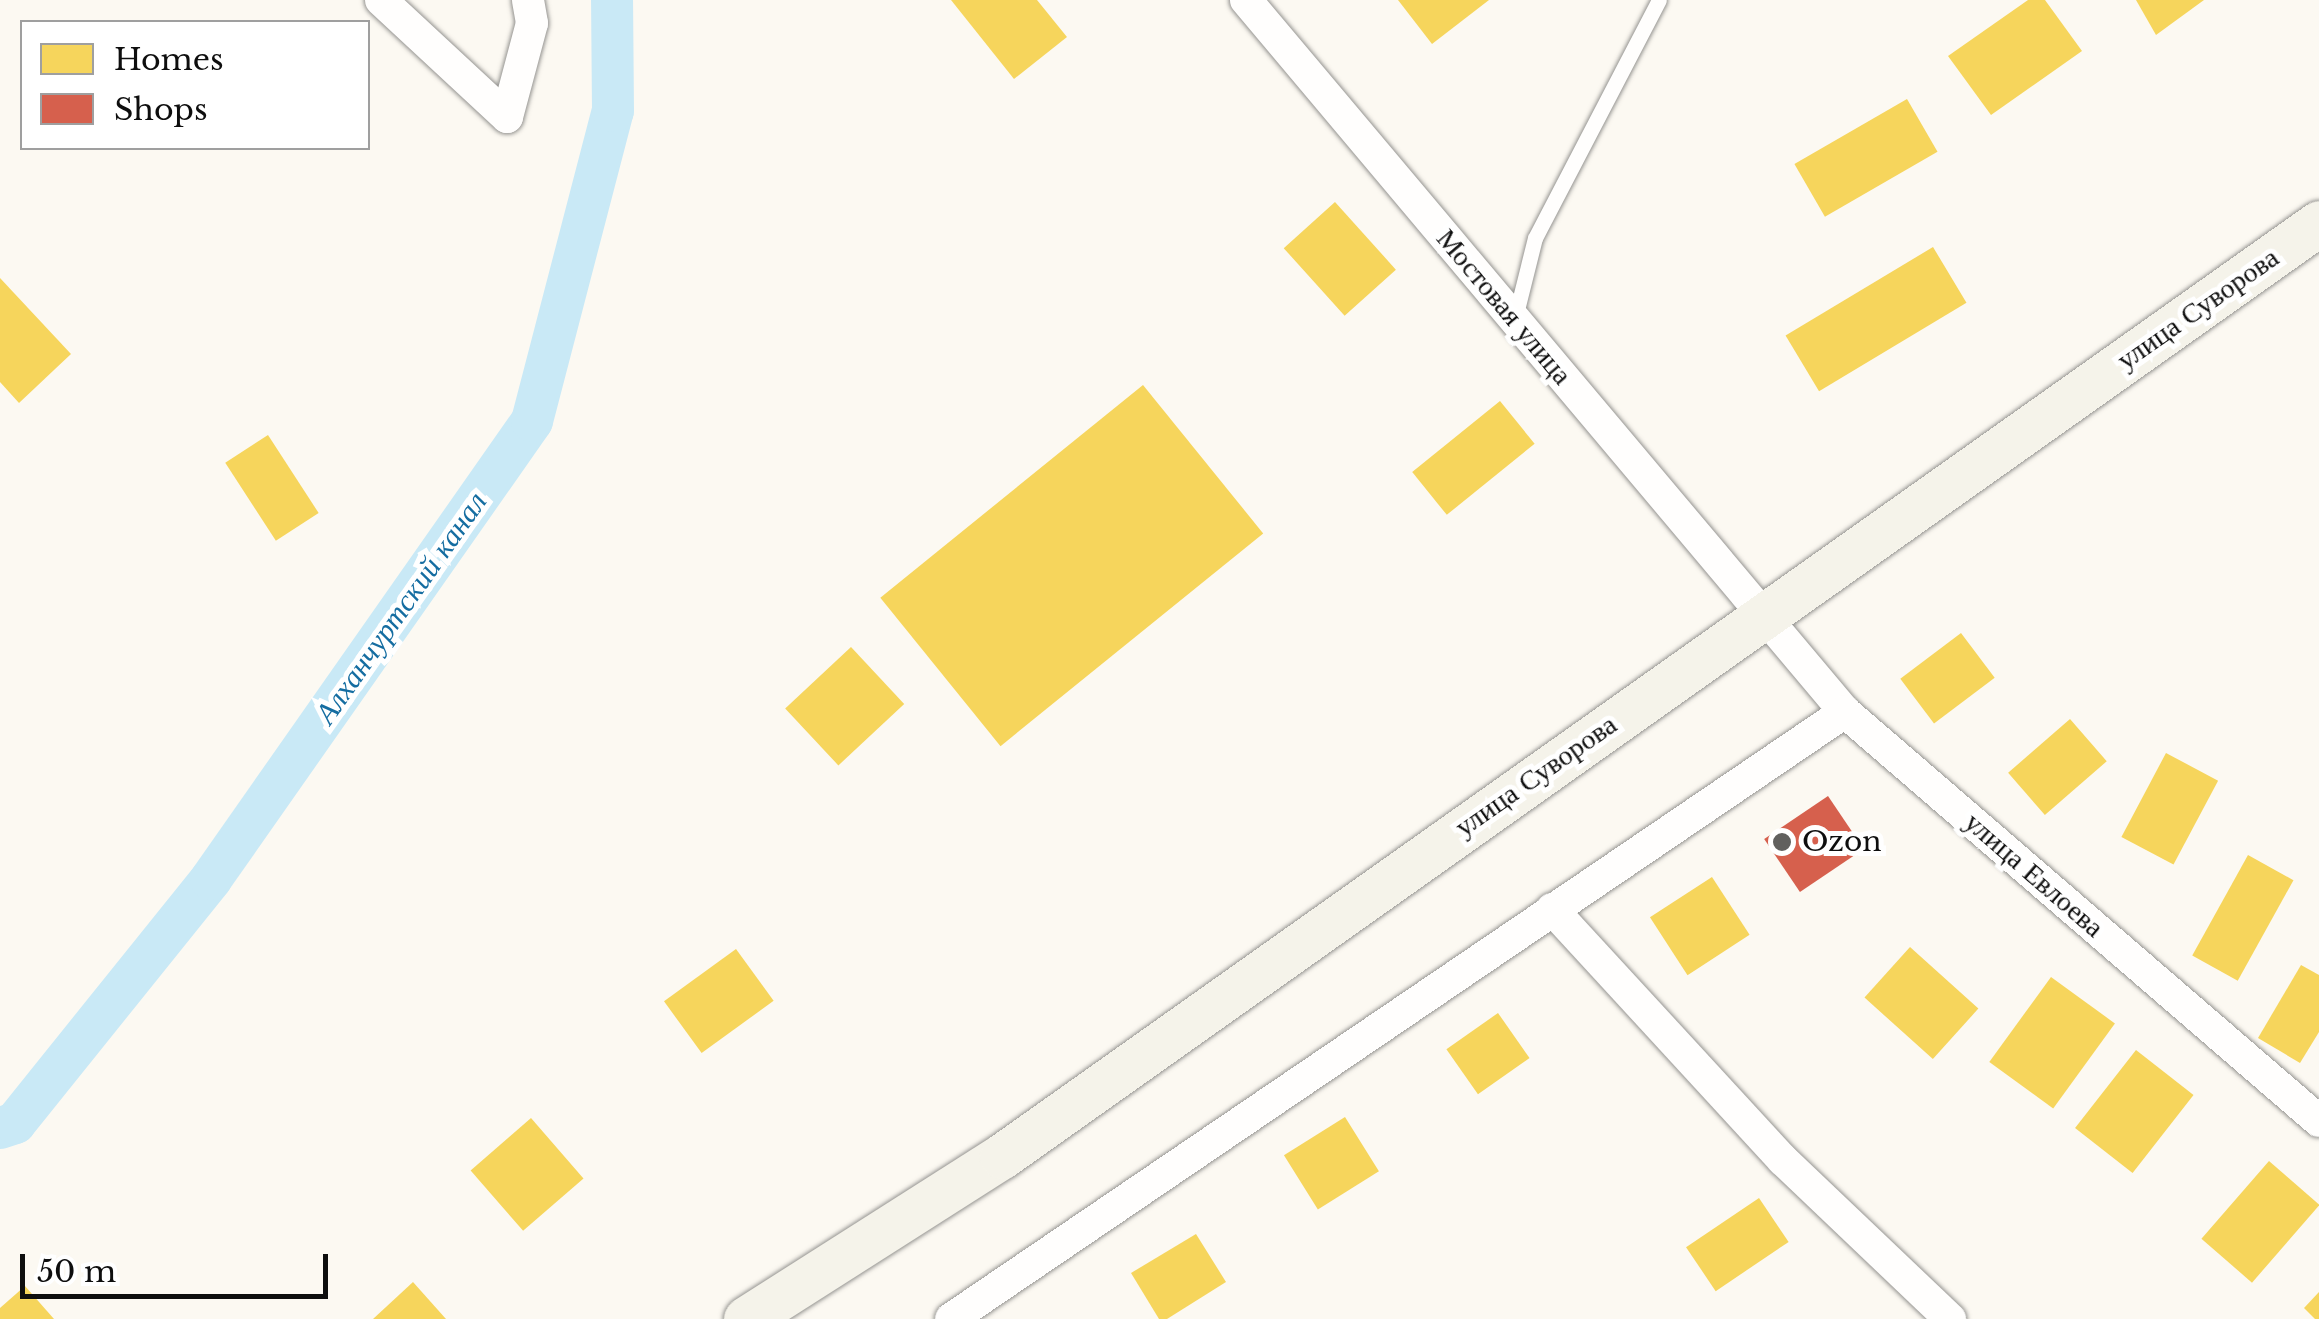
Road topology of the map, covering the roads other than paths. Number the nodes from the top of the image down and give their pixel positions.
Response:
1 (381, 0) edge
2 (528, 0) edge
3 (1246, 0) edge
4 (1659, 0) edge
5 (2318, 225) edge
6 (1514, 320) junction
7 (1761, 615) junction
8 (1845, 712) junction
9 (1552, 909) junction
10 (2319, 1121) edge
11 (746, 1319) edge
12 (952, 1319) edge
13 (1950, 1319) edge

1 - 2 street
3 - 6 street, Мостовая улица
4 - 6 lane
5 - 7 main road, улица Суворова
6 - 7 street, Мостовая улица
7 - 8 street, улица Евлоева
7 - 11 main road, улица Суворова
8 - 9 street
8 - 10 street, улица Евлоева
9 - 12 street
9 - 13 street

